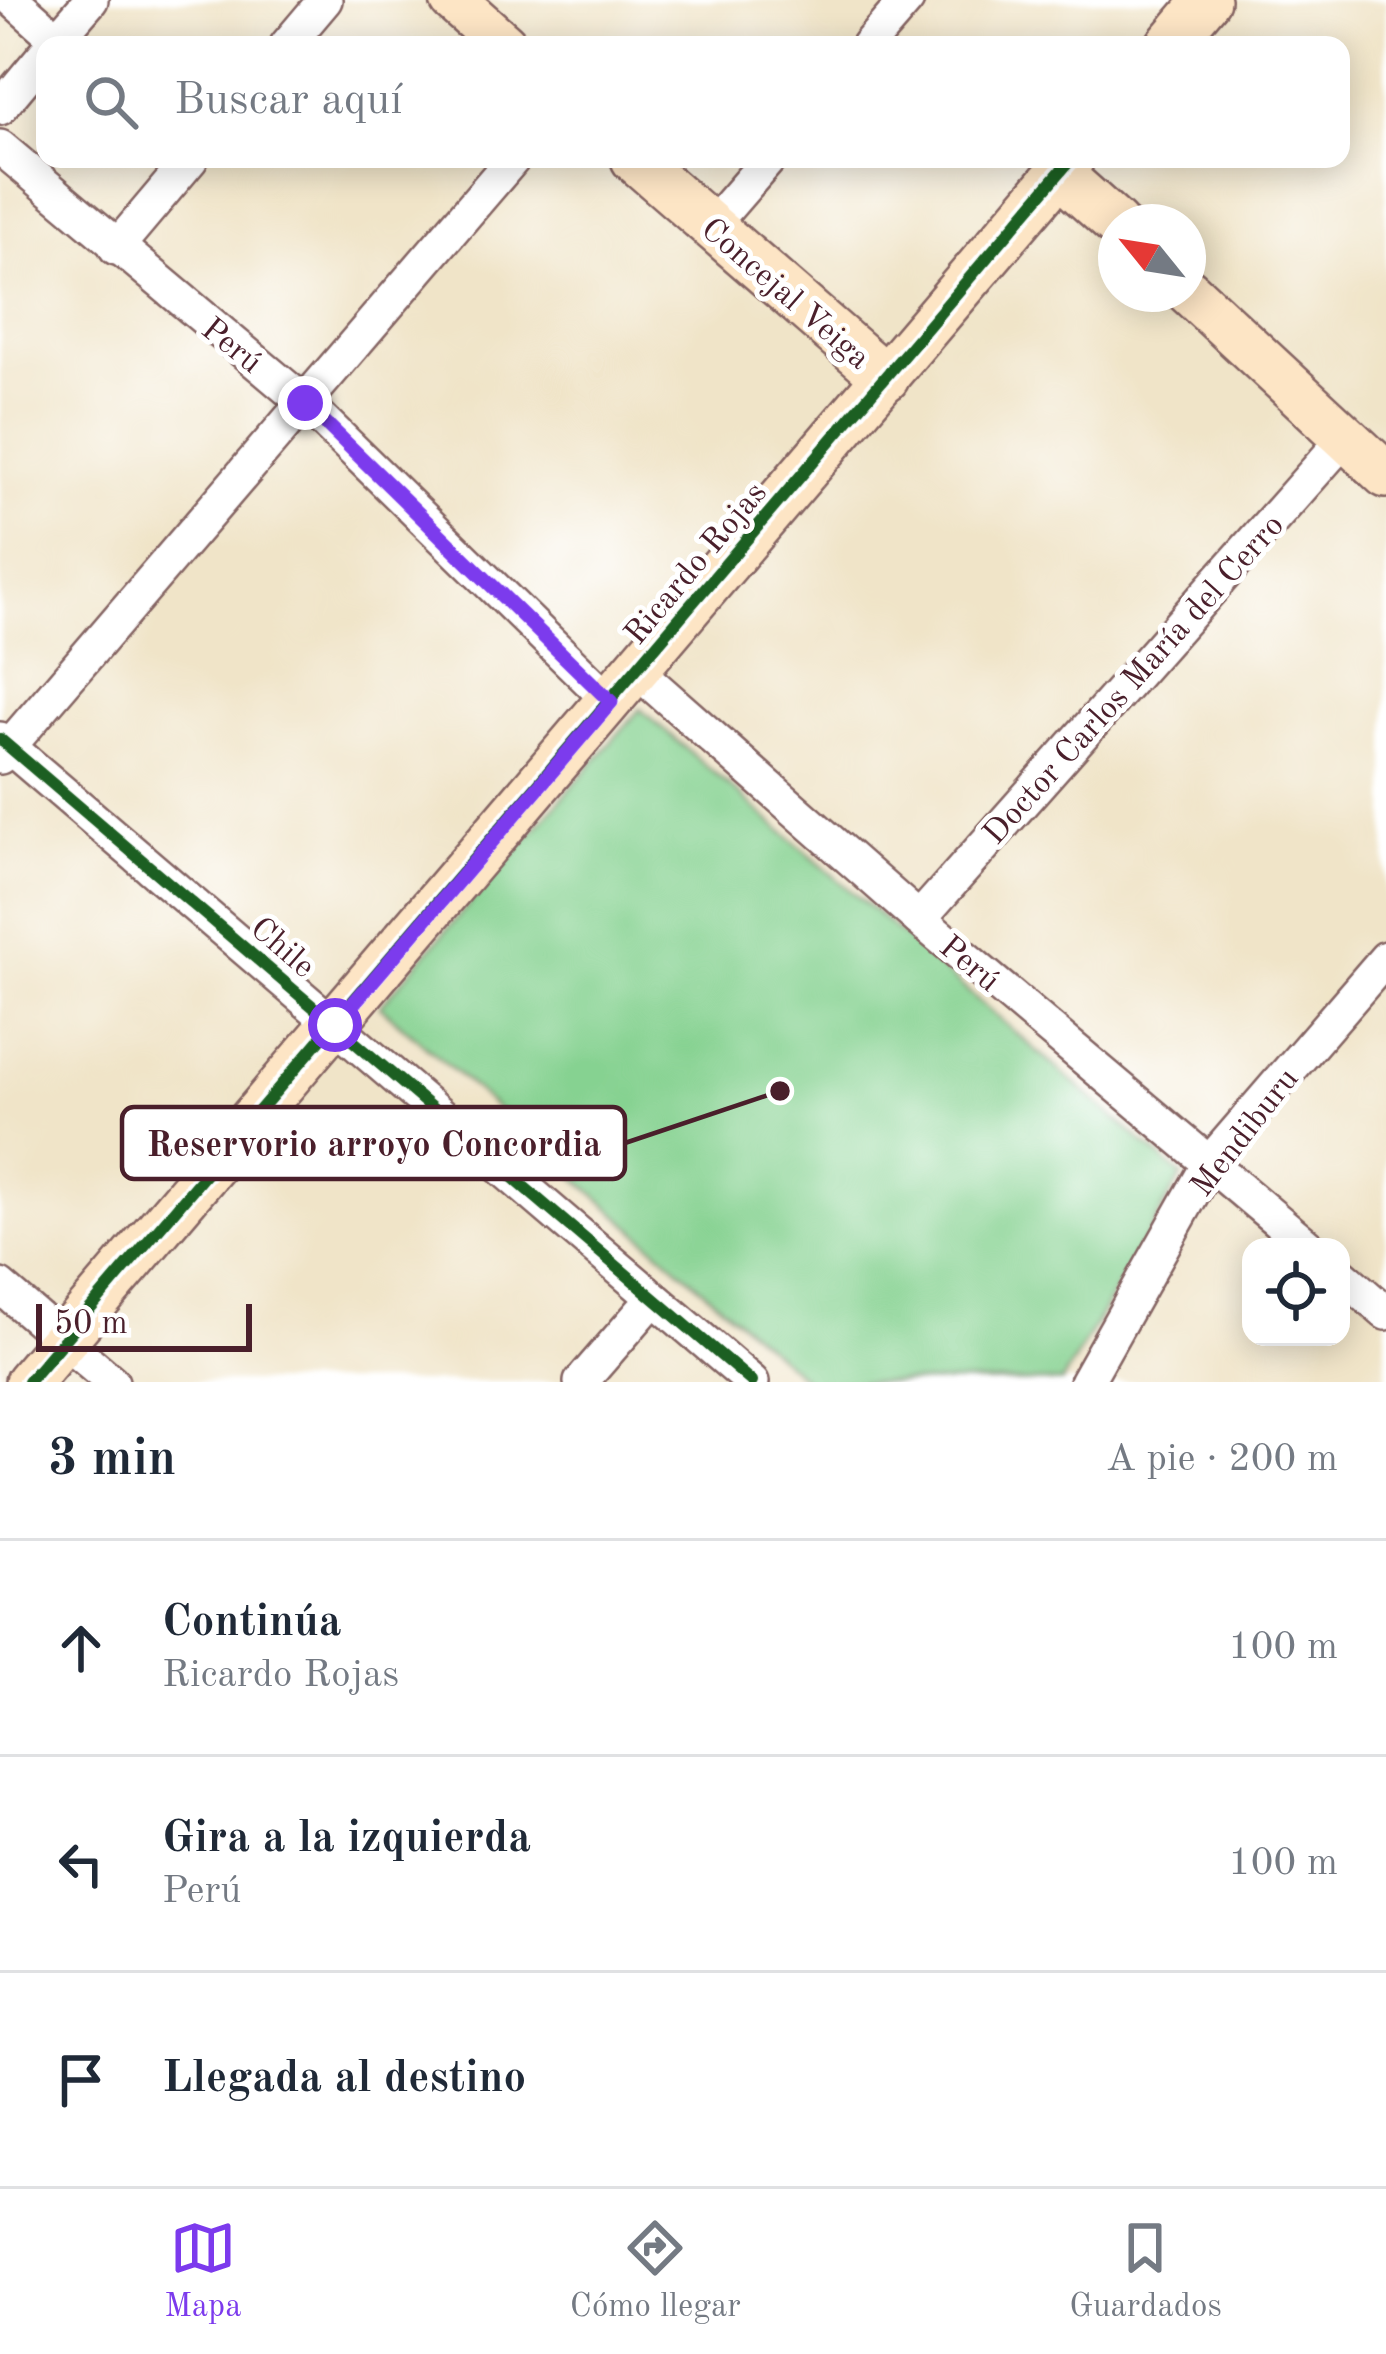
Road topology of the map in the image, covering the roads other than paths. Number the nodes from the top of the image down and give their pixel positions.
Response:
1 (13, 0) edge
2 (91, 0) edge
3 (325, 0) edge
4 (908, 0) edge
5 (1207, 0) edge
6 (458, 2) edge
7 (43, 36) edge
8 (60, 36) edge
9 (295, 36) edge
10 (494, 36) edge
11 (888, 36) edge
12 (1177, 36) edge
13 (36, 64) edge
14 (0, 108) edge
15 (0, 147) edge
16 (183, 168) edge
17 (505, 168) edge
18 (644, 168) edge
19 (761, 168) edge
20 (1054, 168) edge
21 (1061, 168) edge
22 (1098, 206) edge
23 (711, 226) junction
24 (116, 248) junction
25 (1206, 308) edge
26 (886, 378) junction
27 (305, 403) junction
28 (1346, 438) junction
29 (1386, 475) edge
30 (624, 687) junction
31 (3, 747) edge
32 (919, 919) junction
33 (1386, 958) edge
34 (335, 1025) junction
35 (1210, 1162) junction
36 (1299, 1238) edge
37 (1350, 1282) edge
38 (0, 1286) edge
39 (653, 1299) junction
40 (1386, 1313) edge
41 (64, 1341) junction
42 (28, 1382) edge
43 (112, 1382) edge
44 (581, 1382) edge
45 (752, 1382) edge
46 (1086, 1382) edge

1 - 7 street
2 - 8 street
3 - 9 street
4 - 11 street
5 - 12 street
6 - 10 street
13 - 14 street
15 - 24 street, Perú
16 - 24 street
17 - 27 street
18 - 23 street, Concejal Veiga
19 - 23 street
20 - 26 street, Ricardo Rojas
21 - 22 street
23 - 26 street, Concejal Veiga
24 - 27 street, Perú
25 - 28 street
26 - 30 street, Ricardo Rojas
27 - 30 street, Perú
27 - 31 street
28 - 29 street
28 - 32 street, Doctor Carlos María del Cerro
30 - 32 street, Perú
30 - 34 street, Ricardo Rojas
31 - 34 street, Chile
32 - 35 street, Perú
33 - 35 street, Mendiburu
34 - 39 street, Chile
34 - 41 street, Ricardo Rojas
35 - 36 street, Perú
35 - 46 street, Mendiburu
37 - 40 street
38 - 41 street
39 - 44 street
39 - 45 street, Chile
41 - 42 street, Ricardo Rojas
41 - 43 street

